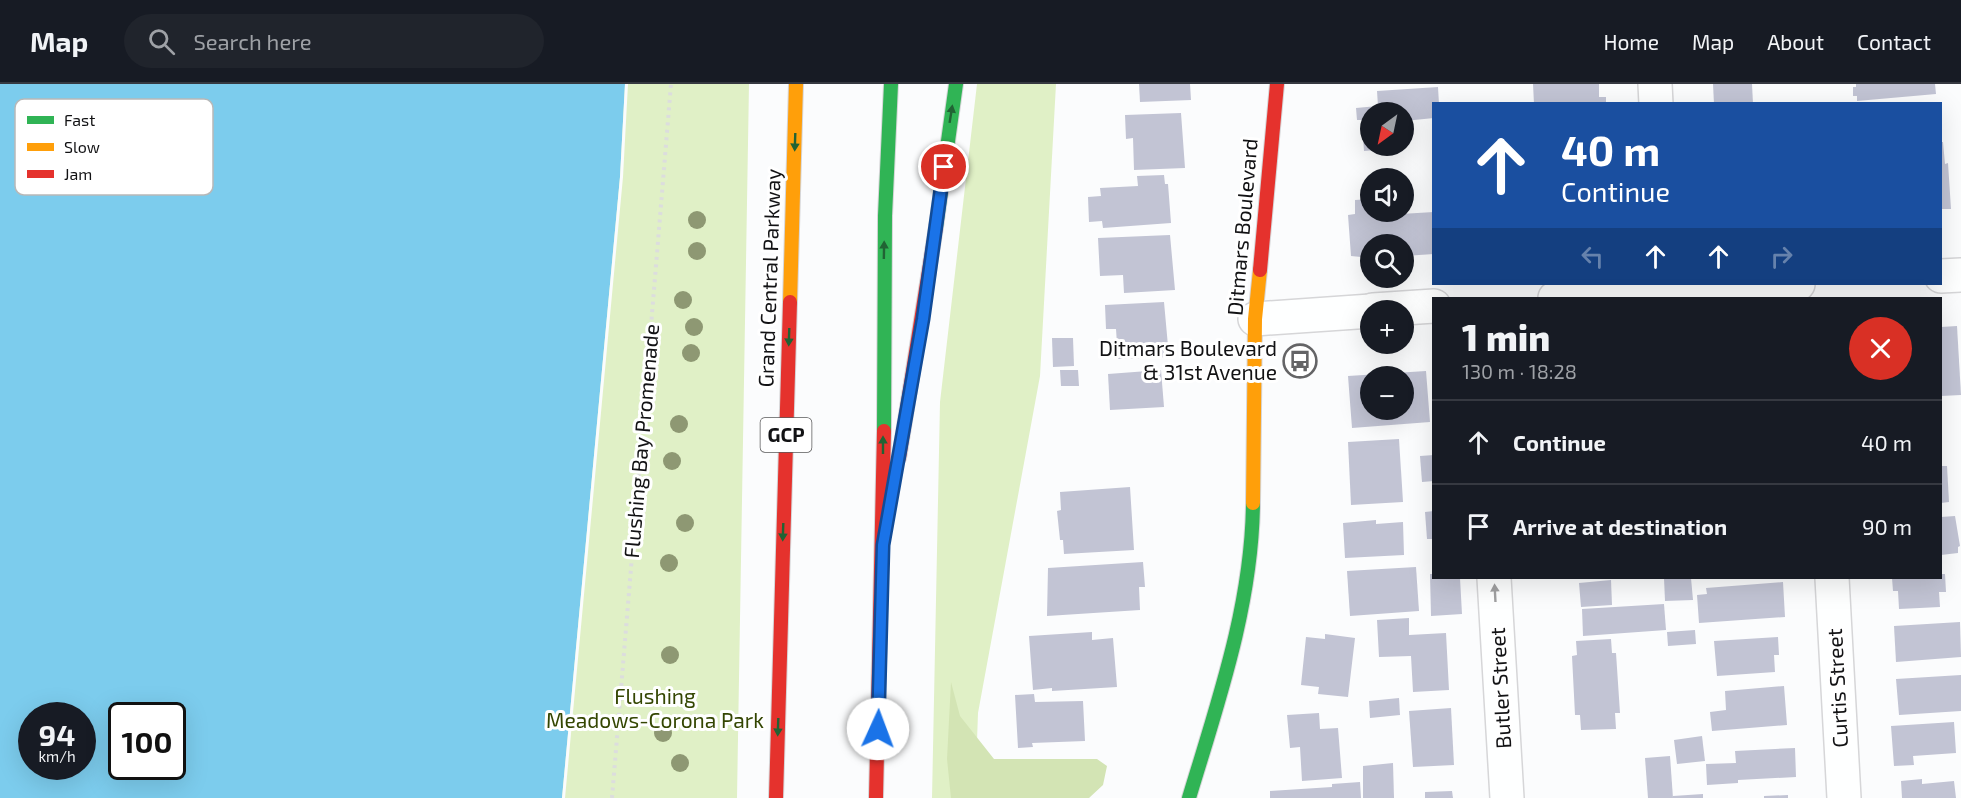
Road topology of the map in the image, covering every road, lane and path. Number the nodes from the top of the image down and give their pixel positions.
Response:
1 (671, 84) edge
2 (796, 84) edge
3 (891, 84) edge
4 (956, 84) edge
5 (1277, 84) edge
6 (1655, 84) edge
7 (1656, 102) edge
8 (1961, 275) edge
9 (1942, 276) edge
10 (1765, 285) edge
11 (1666, 288) edge
12 (1566, 297) edge
13 (1432, 306) edge
14 (1414, 308) edge
15 (1360, 312) edge
16 (1255, 319) junction
17 (883, 545) junction
18 (1494, 579) edge
19 (1832, 579) edge
20 (774, 794) edge
21 (612, 798) edge
22 (876, 798) edge
23 (1189, 798) edge
24 (1508, 798) edge
25 (1844, 798) edge

1 - 21 path, Flushing Bay Promenade
2 -> 20 main road, Grand Central Parkway / GCP
17 -> 3 main road
17 -> 4 main road
5 - 16 main road, Ditmars Boulevard
6 - 7 street
8 - 9 street
10 - 11 street
11 - 12 street
13 - 14 street
15 - 16 street
16 - 23 main road, Ditmars Boulevard
17 - 22 main road
24 -> 18 street, Butler Street
19 - 25 street, Curtis Street

